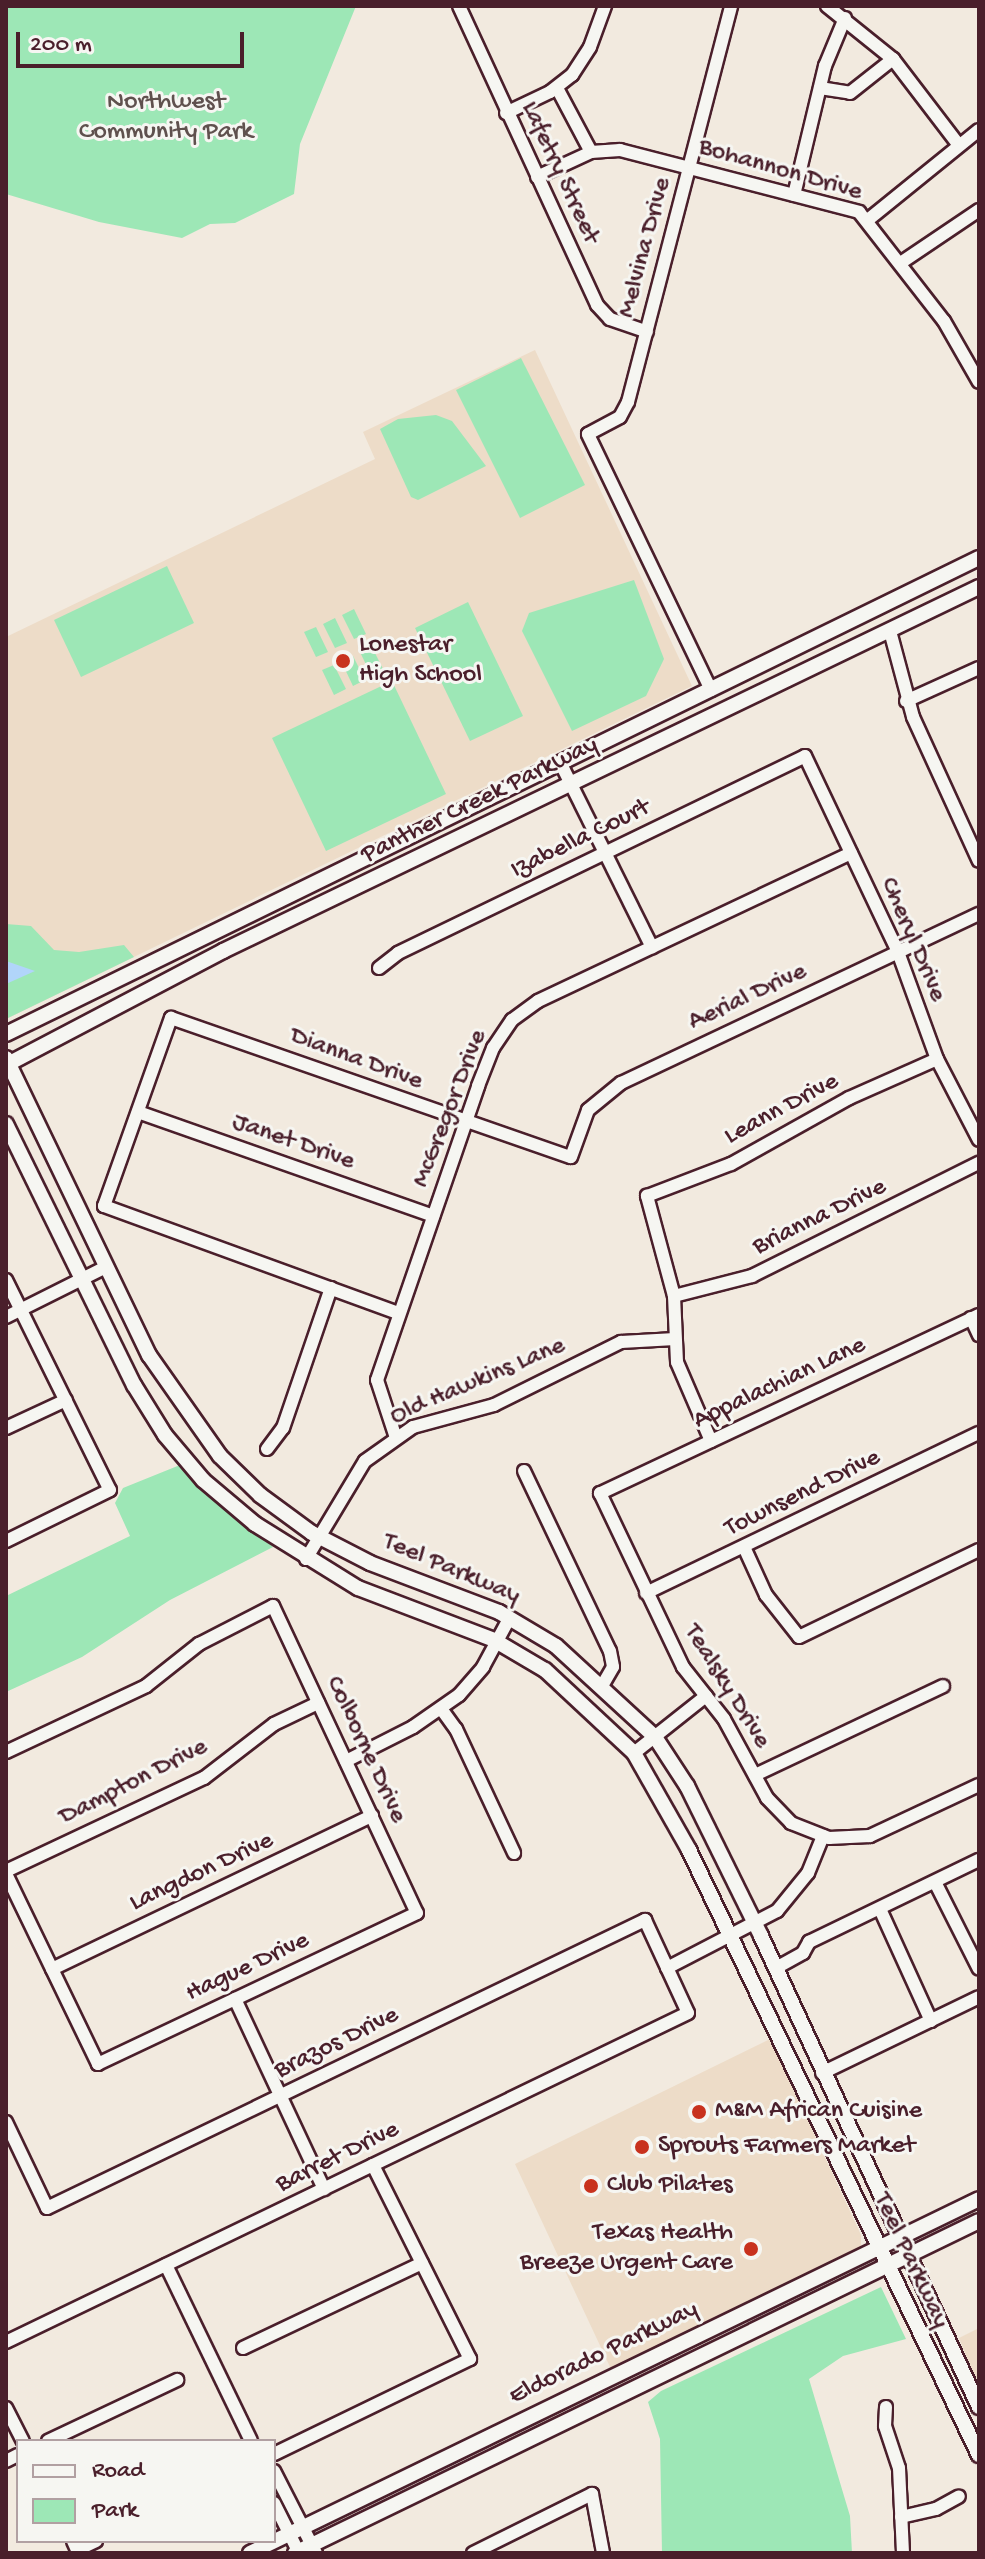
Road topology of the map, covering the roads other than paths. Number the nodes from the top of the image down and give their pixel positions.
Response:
1 (459, 6) edge
2 (605, 6) edge
3 (731, 6) edge
4 (827, 6) edge
5 (845, 18) junction
6 (893, 59) junction
7 (557, 88) junction
8 (820, 88) junction
9 (506, 113) junction
10 (979, 130) edge
11 (958, 144) junction
12 (591, 152) junction
13 (689, 168) junction
14 (537, 177) junction
15 (794, 195) junction
16 (979, 210) edge
17 (869, 219) junction
18 (902, 262) junction
19 (647, 332) junction
20 (979, 382) edge
21 (979, 558) edge
22 (979, 587) edge
23 (879, 608) junction
24 (890, 631) junction
25 (979, 668) edge
26 (711, 690) junction
27 (906, 701) junction
28 (805, 756) joint
29 (560, 762) junction
30 (571, 784) junction
31 (605, 852) junction
32 (851, 853) junction
33 (979, 861) edge
34 (327, 873) junction
35 (338, 895) junction
36 (979, 914) edge
37 (652, 947) junction
38 (898, 952) junction
39 (148, 961) junction
40 (379, 968) dead end
41 (160, 984) junction
42 (6, 1034) edge
43 (937, 1059) junction
44 (7, 1062) edge
45 (138, 1112) junction
46 (465, 1122) junction
47 (6, 1124) edge
48 (979, 1140) edge
49 (571, 1157) joint
50 (979, 1163) edge
51 (433, 1216) junction
52 (106, 1267) junction
53 (82, 1279) junction
54 (6, 1280) edge
55 (331, 1288) junction
56 (674, 1296) junction
57 (21, 1310) junction
58 (398, 1313) junction
59 (975, 1316) edge
60 (6, 1317) edge
61 (979, 1335) edge
62 (675, 1339) junction
63 (66, 1400) junction
64 (6, 1428) edge
65 (979, 1433) edge
66 (396, 1438) junction
67 (711, 1441) junction
68 (267, 1449) dead end
69 (524, 1471) dead end
70 (600, 1493) joint
71 (319, 1537) junction
72 (6, 1541) edge
73 (744, 1547) junction
74 (979, 1550) edge
75 (306, 1559) junction
76 (646, 1593) junction
77 (509, 1619) junction
78 (498, 1642) junction
79 (603, 1684) junction
80 (943, 1686) dead end
81 (706, 1696) junction
82 (318, 1703) junction
83 (442, 1710) junction
84 (655, 1737) junction
85 (6, 1752) edge
86 (634, 1753) junction
87 (346, 1761) junction
88 (755, 1775) junction
89 (979, 1785) edge
90 (372, 1816) junction
91 (823, 1836) junction
92 (514, 1853) dead end
93 (979, 1860) edge
94 (6, 1872) edge
95 (935, 1882) junction
96 (880, 1909) junction
97 (417, 1913) joint
98 (756, 1925) junction
99 (730, 1938) junction
100 (667, 1968) junction
101 (776, 1968) junction
102 (52, 1969) junction
103 (979, 1969) edge
104 (979, 1997) edge
105 (235, 1999) junction
106 (931, 2021) junction
107 (822, 2073) junction
108 (799, 2083) junction
109 (280, 2095) junction
110 (6, 2122) edge
111 (373, 2165) junction
112 (324, 2189) junction
113 (979, 2199) edge
114 (979, 2221) edge
115 (897, 2238) junction
116 (877, 2248) junction
117 (906, 2257) junction
118 (422, 2263) junction
119 (166, 2265) junction
120 (886, 2267) junction
121 (692, 2338) junction
122 (6, 2342) edge
123 (243, 2348) dead end
124 (701, 2357) junction
125 (177, 2380) dead end
126 (886, 2407) dead end
127 (6, 2408) edge
128 (979, 2409) edge
129 (959, 2420) junction
130 (22, 2439) edge
131 (52, 2439) edge
132 (250, 2439) edge
133 (276, 2453) edge
134 (979, 2455) edge
135 (276, 2476) edge
136 (959, 2496) dead end
137 (276, 2506) edge
138 (901, 2517) junction
139 (296, 2531) junction
140 (276, 2541) edge
141 (271, 2543) edge
142 (304, 2551) edge
143 (250, 2553) edge
144 (473, 2553) edge
145 (603, 2553) edge
146 (903, 2553) edge

1 - 9 street, Lafetry Street
2 - 7 street
3 - 13 street, Melvina Drive
4 - 5 street
5 - 6 street
5 - 8 street
6 - 8 street
6 - 11 street
7 - 9 street
7 - 12 street
8 - 15 street
9 - 14 street, Lafetry Street
10 - 11 street
11 - 17 street
12 - 13 street, Bohannon Drive
12 - 14 street, Bohannon Drive
13 - 15 street, Bohannon Drive
13 - 19 street, Melvina Drive
14 - 19 street, Lafetry Street
15 - 17 street, Bohannon Drive
16 - 18 street
17 - 18 street, Bohannon Drive
18 - 20 street, Bohannon Drive
19 - 26 street, Melvina Drive
21 - 23 main road, Panther Creek Parkway
22 - 24 main road, Panther Creek Parkway
23 - 24 main road
23 - 26 main road, Panther Creek Parkway
24 - 27 street
24 - 30 main road, Panther Creek Parkway
25 - 27 street
26 - 29 main road, Panther Creek Parkway
27 - 33 street
28 - 31 street, Izabella Court
28 - 32 street, Cheryl Drive
29 - 30 street
29 - 34 main road, Panther Creek Parkway
30 - 31 street
30 - 35 main road, Panther Creek Parkway
31 - 37 street
31 - 40 street, Izabella Court
32 - 37 street, McGregor Drive
32 - 38 street, Cheryl Drive
34 - 35 main road
34 - 39 main road, Panther Creek Parkway
35 - 41 main road, Panther Creek Parkway
36 - 38 street, Aerial Drive
37 - 46 street, McGregor Drive
38 - 43 street, Cheryl Drive
38 - 49 street, Aerial Drive
39 - 41 main road
39 - 42 main road, Panther Creek Parkway
41 - 44 main road, Panther Creek Parkway
43 - 48 street, Cheryl Drive
43 - 56 street, Leann Drive
44 - 52 main road, Teel Parkway
45 - 46 street, Dianna Drive
45 - 51 street, Janet Drive
45 - 55 street
46 - 49 street, Dianna Drive
46 - 51 street, McGregor Drive
47 - 53 main road, Teel Parkway
50 - 56 street, Brianna Drive
51 - 58 street, McGregor Drive
52 - 53 street
52 - 71 main road, Teel Parkway
53 - 57 street
53 - 75 main road, Teel Parkway
54 - 57 street
55 - 58 street
55 - 68 street
56 - 62 street
57 - 60 street
57 - 63 street
58 - 66 street, McGregor Drive
59 - 61 street
59 - 67 street, Appalachian Lane
62 - 66 street, Old Hawkins Lane
62 - 67 street
63 - 64 street
63 - 72 street
65 - 73 street, Townsend Drive
66 - 71 street, Old Hawkins Lane
67 - 70 street, Appalachian Lane
69 - 79 street
70 - 76 street, Tealsky Drive
71 - 75 street, Old Hawkins Lane
71 - 77 main road, Teel Parkway
73 - 74 street
73 - 76 street, Townsend Drive
75 - 78 main road, Teel Parkway
76 - 81 street, Tealsky Drive
77 - 78 street
77 - 79 main road, Teel Parkway
78 - 83 street
78 - 86 main road, Teel Parkway
79 - 84 main road, Teel Parkway
80 - 88 street
81 - 84 street
81 - 88 street, Tealsky Drive
82 - 85 street, Colborne Drive
82 - 87 street, Colborne Drive
82 - 94 street, Dampton Drive
83 - 87 street
83 - 92 street
84 - 86 street
84 - 98 main road, Teel Parkway
86 - 99 main road, Teel Parkway
87 - 90 street, Colborne Drive
88 - 91 street, Tealsky Drive
89 - 91 street
90 - 97 street, Colborne Drive
90 - 102 street, Langdon Drive
91 - 98 street
93 - 95 street
94 - 102 street
95 - 96 street
95 - 103 street
96 - 101 street
96 - 106 street
97 - 105 street, Hague Drive
98 - 99 street
98 - 101 main road, Teel Parkway
99 - 100 street
99 - 108 main road, Teel Parkway
100 - 109 street, Brazos Drive
100 - 111 street, Barret Drive
101 - 107 main road, Teel Parkway
102 - 105 street, Hague Drive
104 - 106 street
105 - 109 street
106 - 107 street
107 - 108 main road
107 - 115 main road, Teel Parkway
108 - 116 main road, Teel Parkway
109 - 110 street, Brazos Drive
109 - 112 street
111 - 112 street, Barret Drive
111 - 118 street
112 - 119 street, Barret Drive
113 - 115 main road, Eldorado Parkway
114 - 117 main road, Eldorado Parkway
115 - 116 main road, Eldorado Parkway
115 - 117 main road, Teel Parkway
116 - 120 main road, Teel Parkway
116 - 121 main road, Eldorado Parkway
117 - 120 main road, Eldorado Parkway
117 - 128 main road, Teel Parkway
118 - 123 street
118 - 133 street
119 - 122 street, Barret Drive
119 - 132 street
120 - 124 main road, Eldorado Parkway
120 - 129 main road, Teel Parkway
121 - 124 main road
121 - 139 main road, Eldorado Parkway
124 - 142 main road, Eldorado Parkway
125 - 131 street
126 - 138 street
127 - 130 street
128 - 129 main road
129 - 134 main road, Teel Parkway
135 - 139 street
136 - 138 street
137 - 139 street
138 - 146 street
139 - 140 main road, Eldorado Parkway
139 - 142 street
141 - 143 main road, Eldorado Parkway
144 - 145 street

